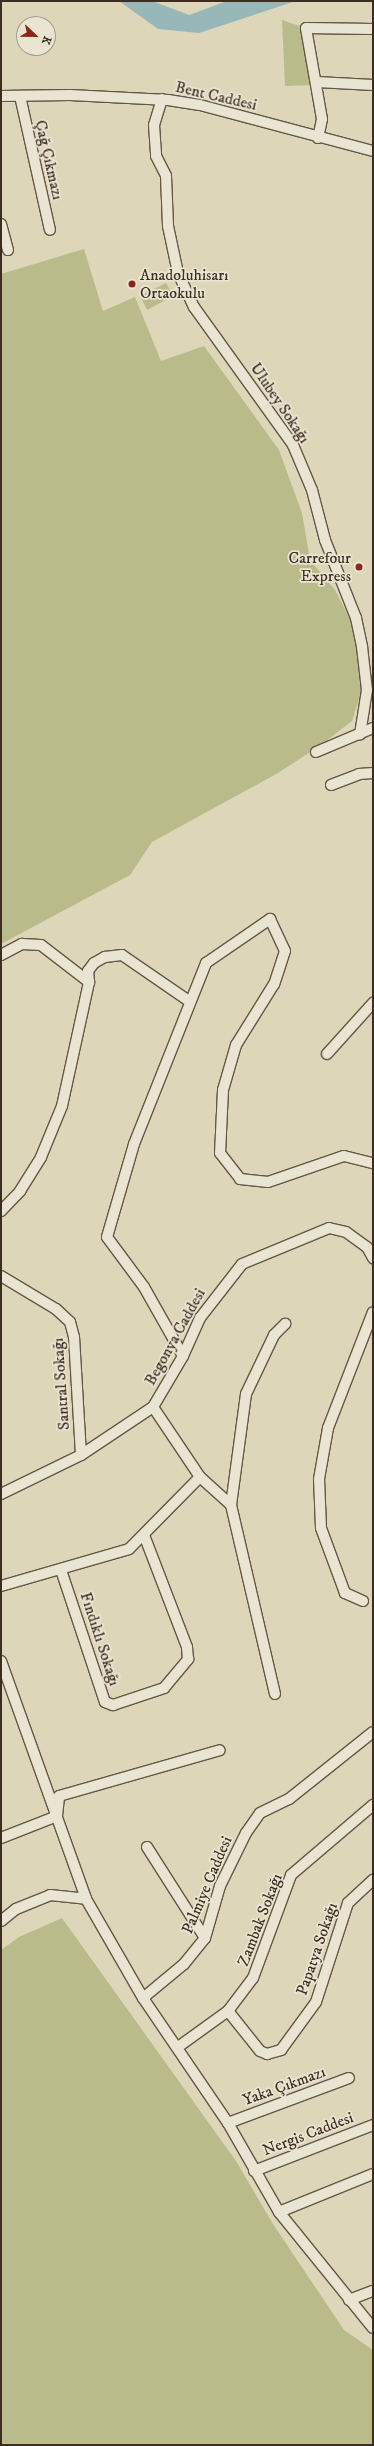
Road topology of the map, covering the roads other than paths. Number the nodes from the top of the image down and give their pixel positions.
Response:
1 (373, 29) edge
2 (317, 82) junction
3 (373, 85) edge
4 (1, 96) edge
5 (20, 96) junction
6 (162, 99) junction
7 (318, 138) junction
8 (373, 151) edge
9 (1, 224) edge
10 (50, 230) dead end
11 (8, 250) dead end
12 (373, 728) edge
13 (360, 734) junction
14 (316, 752) dead end
15 (373, 773) edge
16 (331, 785) dead end
17 (1, 955) edge
18 (89, 982) junction
19 (189, 1001) junction
20 (373, 1003) edge
21 (327, 1054) dead end
22 (373, 1163) edge
23 (1, 1211) edge
24 (373, 1258) edge
25 (1, 1276) edge
26 (373, 1312) edge
27 (285, 1324) dead end
28 (183, 1356) junction
29 (153, 1407) junction
30 (81, 1455) junction
31 (200, 1477) junction
32 (1, 1494) edge
33 (231, 1505) junction
34 (144, 1535) junction
35 (61, 1570) junction
36 (1, 1586) edge
37 (363, 1601) dead end
38 (1, 1663) edge
39 (275, 1694) dead end
40 (373, 1732) edge
41 (220, 1750) dead end
42 (373, 1805) edge
43 (58, 1816) junction
44 (1, 1838) edge
45 (147, 1847) dead end
46 (373, 1880) edge
47 (78, 1881) junction
48 (73, 1898) junction
49 (86, 1900) junction
50 (1, 1922) edge
51 (205, 1938) junction
52 (143, 1998) junction
53 (228, 2011) junction
54 (178, 2047) junction
55 (350, 2078) dead end
56 (228, 2123) junction
57 (373, 2124) edge
58 (254, 2171) junction
59 (373, 2174) edge
60 (279, 2212) junction
61 (373, 2291) edge
62 (349, 2300) junction
63 (373, 2328) edge

1 - 2 street
2 - 3 street
2 - 7 street
4 - 5 street, Bent Caddesi
5 - 6 street, Bent Caddesi
5 - 10 street, Çağ Çıkmazı
6 - 7 street, Bent Caddesi
6 - 13 street, Ulubey Sokağı
7 - 8 street, Bent Caddesi
9 - 11 street
12 - 13 street
13 - 14 street
15 - 16 street
17 - 18 street
18 - 19 street
18 - 23 street
19 - 22 street
19 - 28 street
20 - 21 street
24 - 28 street, Begonya Caddesi
25 - 30 street, Santral Sokağı
26 - 37 street
27 - 33 street
28 - 29 street, Begonya Caddesi
29 - 30 street, Begonya Caddesi
29 - 31 street
30 - 32 street, Begonya Caddesi
31 - 33 street
31 - 34 street
33 - 39 street
34 - 35 street
34 - 35 street, Fındıklı Sokağı
35 - 36 street
38 - 43 street
40 - 51 street, Palmiye Caddesi
41 - 43 street
42 - 53 street, Zambak Sokağı
43 - 44 street
43 - 47 street
45 - 51 street
46 - 53 street, Papatya Sokağı
47 - 48 street
47 - 49 street
48 - 49 street
48 - 50 street
49 - 52 street
51 - 52 street, Palmiye Caddesi
52 - 54 street
53 - 54 street, Zambak Sokağı
54 - 56 street
55 - 56 street, Yaka Çıkmazı
56 - 58 street
57 - 58 street, Nergis Caddesi
58 - 60 street
59 - 60 street
60 - 62 street
61 - 62 street
62 - 63 street

